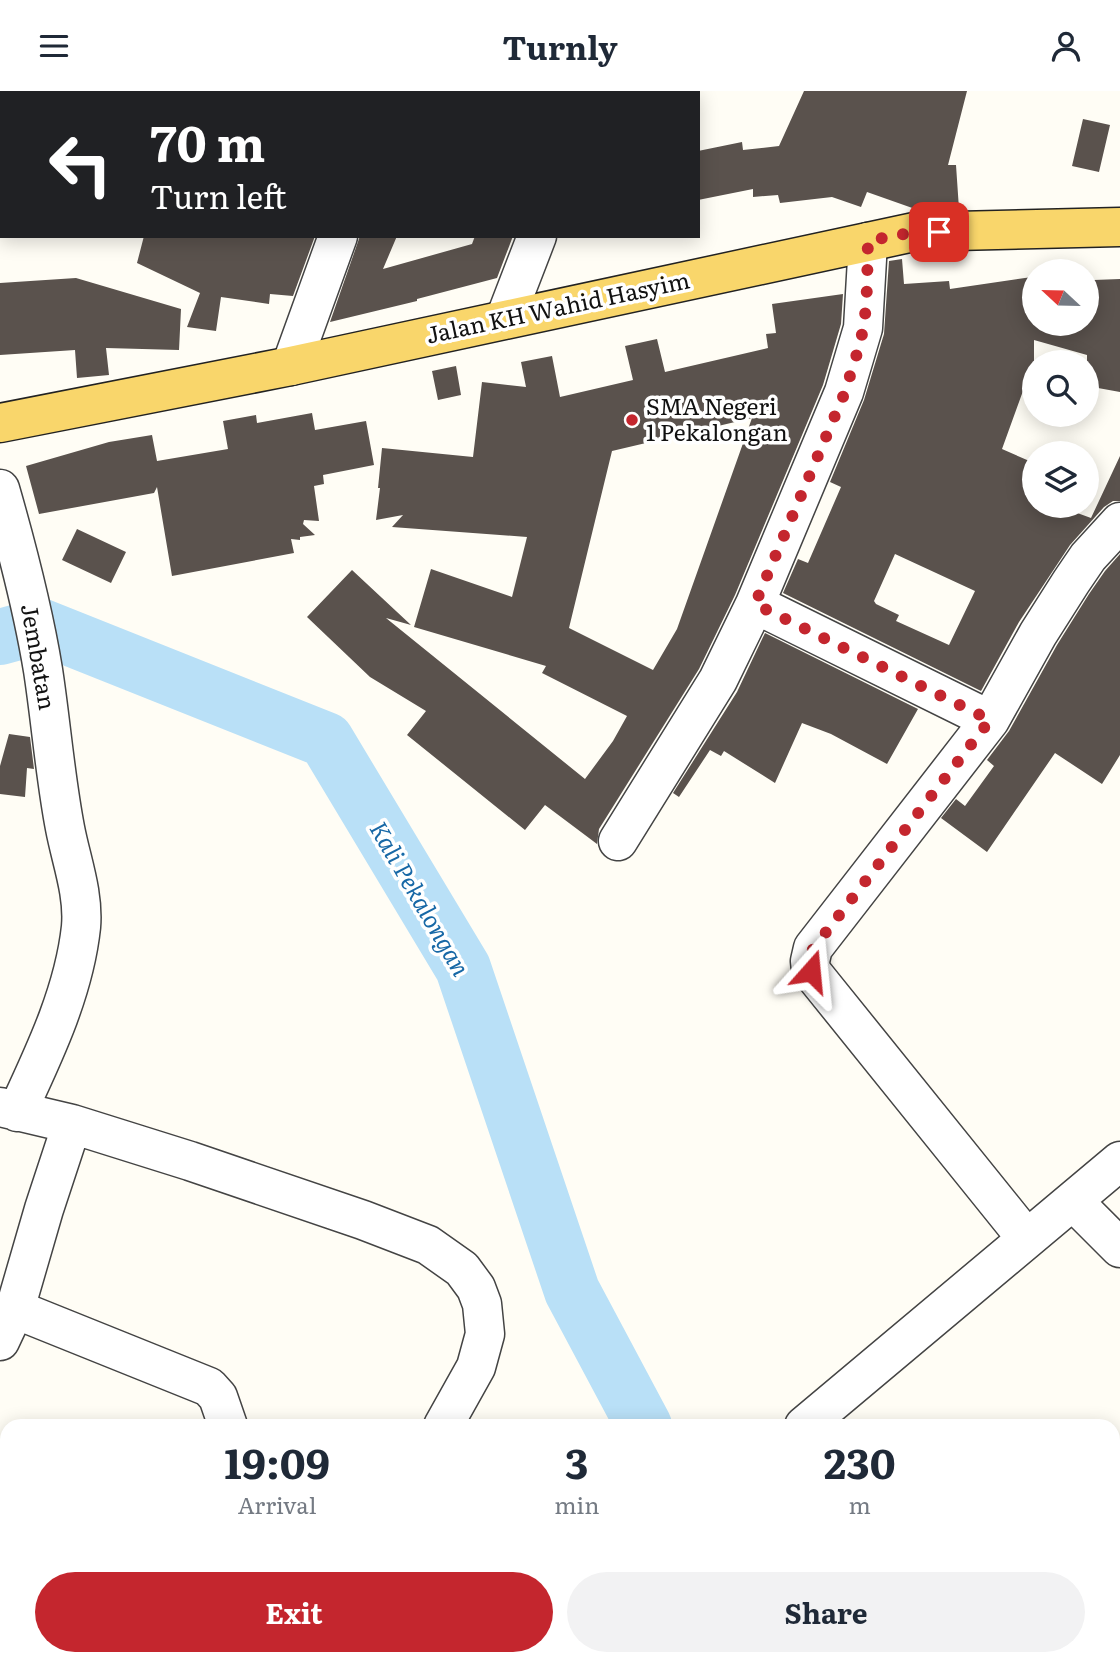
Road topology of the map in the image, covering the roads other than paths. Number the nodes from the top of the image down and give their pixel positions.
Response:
1 (1120, 227) edge
2 (337, 238) edge
3 (536, 238) edge
4 (868, 241) junction
5 (505, 319) junction
6 (291, 366) junction
7 (0, 423) edge
8 (0, 489) edge
9 (1120, 522) edge
10 (755, 604) junction
11 (990, 720) junction
12 (618, 841) dead end
13 (8, 1110) edge
14 (72, 1124) junction
15 (1120, 1161) edge
16 (1073, 1201) junction
17 (1027, 1239) junction
18 (1120, 1248) edge
19 (8, 1325) edge
20 (226, 1419) edge
21 (447, 1419) edge
22 (812, 1419) edge

1 - 4 main road, Jalan KH Wahid Hasyim
2 - 6 street
3 - 5 street
4 - 5 main road, Jalan KH Wahid Hasyim
4 - 10 street
5 - 6 main road, Jalan KH Wahid Hasyim
6 - 7 main road, Jalan KH Wahid Hasyim
8 - 13 street, Jembatan
9 - 11 street
10 - 11 street
10 - 12 street
11 - 17 street
13 - 14 street
14 - 19 street
14 - 21 street
15 - 16 street
16 - 17 street
16 - 18 street
17 - 22 street
19 - 20 street

